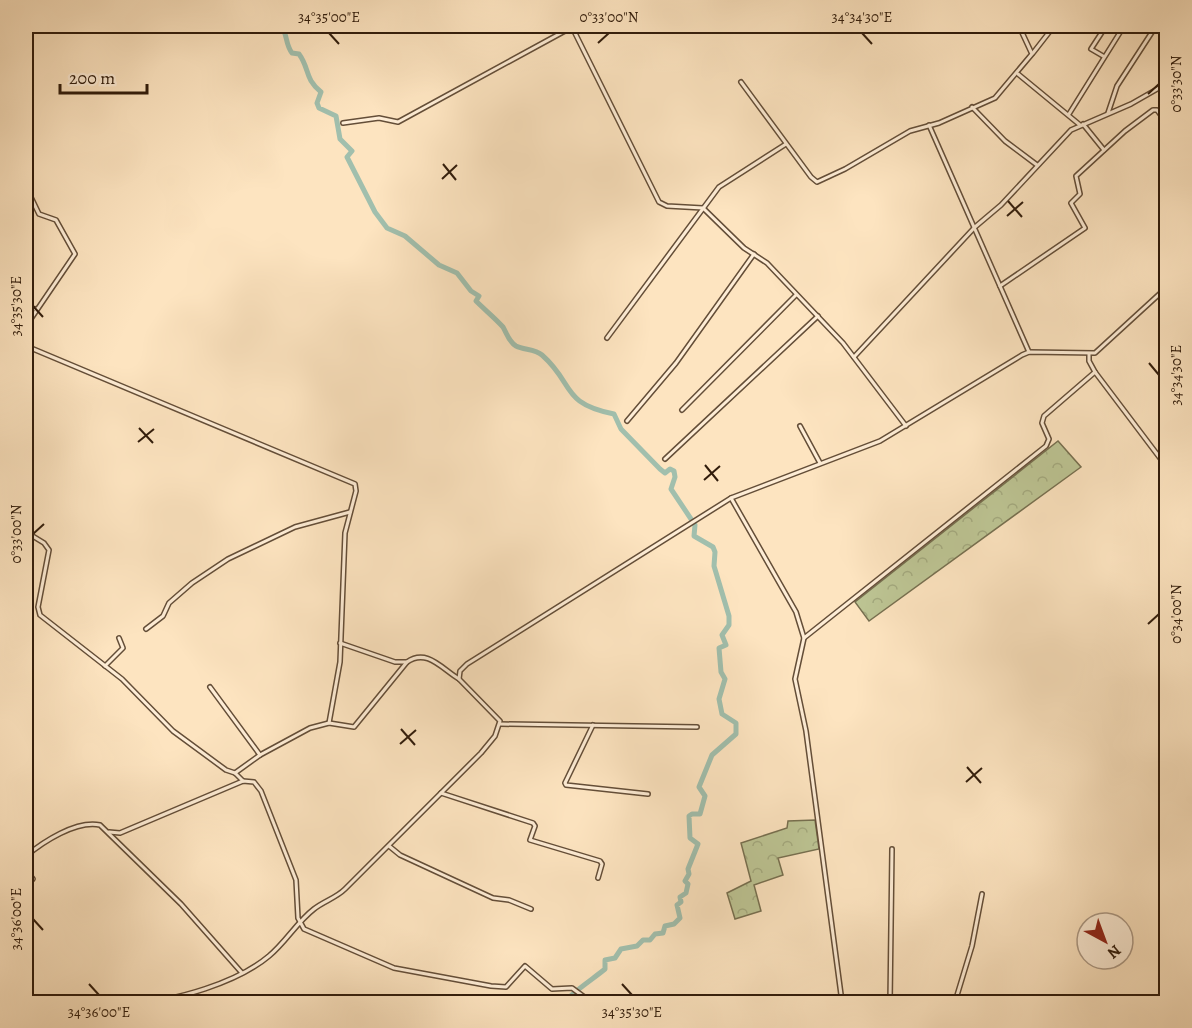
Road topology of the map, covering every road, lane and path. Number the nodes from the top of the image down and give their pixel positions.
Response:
1 (573, 26) edge
2 (1019, 26) edge
3 (1054, 26) edge
4 (1106, 26) edge
5 (1124, 26) edge
6 (1155, 26) edge
7 (1032, 54) junction
8 (1103, 56) junction
9 (1018, 74) junction
10 (741, 82) dead end
11 (1167, 84) edge
12 (972, 107) junction
13 (1069, 114) junction
14 (1108, 114) junction
15 (1167, 122) edge
16 (343, 123) dead end
17 (1081, 124) junction
18 (929, 125) junction
19 (786, 144) junction
20 (1104, 151) junction
21 (1037, 165) junction
22 (26, 187) edge
23 (703, 208) junction
24 (975, 227) junction
25 (754, 254) junction
26 (1000, 286) junction
27 (1167, 288) edge
28 (796, 295) junction
29 (26, 308) edge
30 (36, 309) junction
31 (818, 316) junction
32 (26, 326) edge
33 (607, 338) dead end
34 (26, 346) edge
35 (1029, 352) junction
36 (1089, 354) junction
37 (854, 357) junction
38 (1095, 372) junction
39 (682, 410) dead end
40 (627, 421) dead end
41 (800, 426) dead end
42 (906, 426) junction
43 (665, 459) dead end
44 (820, 463) junction
45 (1166, 463) edge
46 (731, 498) junction
47 (350, 512) junction
48 (26, 532) edge
49 (146, 629) dead end
50 (119, 638) dead end
51 (804, 638) junction
52 (340, 643) junction
53 (407, 662) junction
54 (105, 666) junction
55 (459, 679) junction
56 (210, 687) dead end
57 (329, 723) junction
58 (500, 724) junction
59 (593, 725) junction
60 (697, 727) dead end
61 (260, 755) junction
62 (235, 773) junction
63 (243, 781) junction
64 (441, 793) junction
65 (648, 794) dead end
66 (109, 832) junction
67 (388, 846) junction
68 (892, 849) dead end
69 (26, 856) edge
70 (26, 870) edge
71 (598, 878) dead end
72 (26, 886) edge
73 (982, 894) dead end
74 (531, 909) dead end
75 (300, 923) junction
76 (242, 973) junction
77 (100, 1002) edge
78 (119, 1002) edge
79 (134, 1002) edge
80 (591, 1002) edge
81 (842, 1002) edge
82 (890, 1002) edge
83 (956, 1002) edge

1 - 16 street
1 - 23 street
2 - 7 street
3 - 7 street
4 - 8 street
5 - 8 street
6 - 14 street
7 - 9 street
8 - 13 street
9 - 12 street
9 - 13 street
10 - 19 street
11 - 14 street
12 - 18 street
12 - 21 street
13 - 17 street
14 - 17 street
15 - 20 street
17 - 20 street
17 - 21 street
18 - 19 street
18 - 24 street
19 - 23 street
20 - 26 street
21 - 24 street
22 - 30 street
23 - 25 street
23 - 33 street
24 - 26 street
24 - 37 street
25 - 28 street
25 - 40 street
26 - 35 street
27 - 36 street
28 - 31 street
28 - 39 street
29 - 30 street
30 - 32 street
31 - 37 street
31 - 43 street
34 - 47 street
35 - 36 street
35 - 42 street
36 - 38 street
37 - 42 street
38 - 45 street
38 - 51 street
41 - 44 street
42 - 44 street
44 - 46 street
46 - 51 street
46 - 55 street
47 - 49 street
47 - 52 street
48 - 54 street
50 - 54 street
51 - 81 street
52 - 53 street
52 - 57 street
53 - 55 street
53 - 57 street
54 - 62 street
55 - 58 street
56 - 61 street
57 - 61 street
58 - 59 street
58 - 64 street
59 - 60 street
59 - 65 street
61 - 62 street
62 - 63 street
63 - 66 street
63 - 75 street
64 - 67 street
64 - 71 street
66 - 69 street
66 - 76 street
67 - 74 street
67 - 75 street
68 - 82 street
70 - 72 street
73 - 83 street
75 - 76 street
75 - 80 street
76 - 79 street
77 - 78 street

